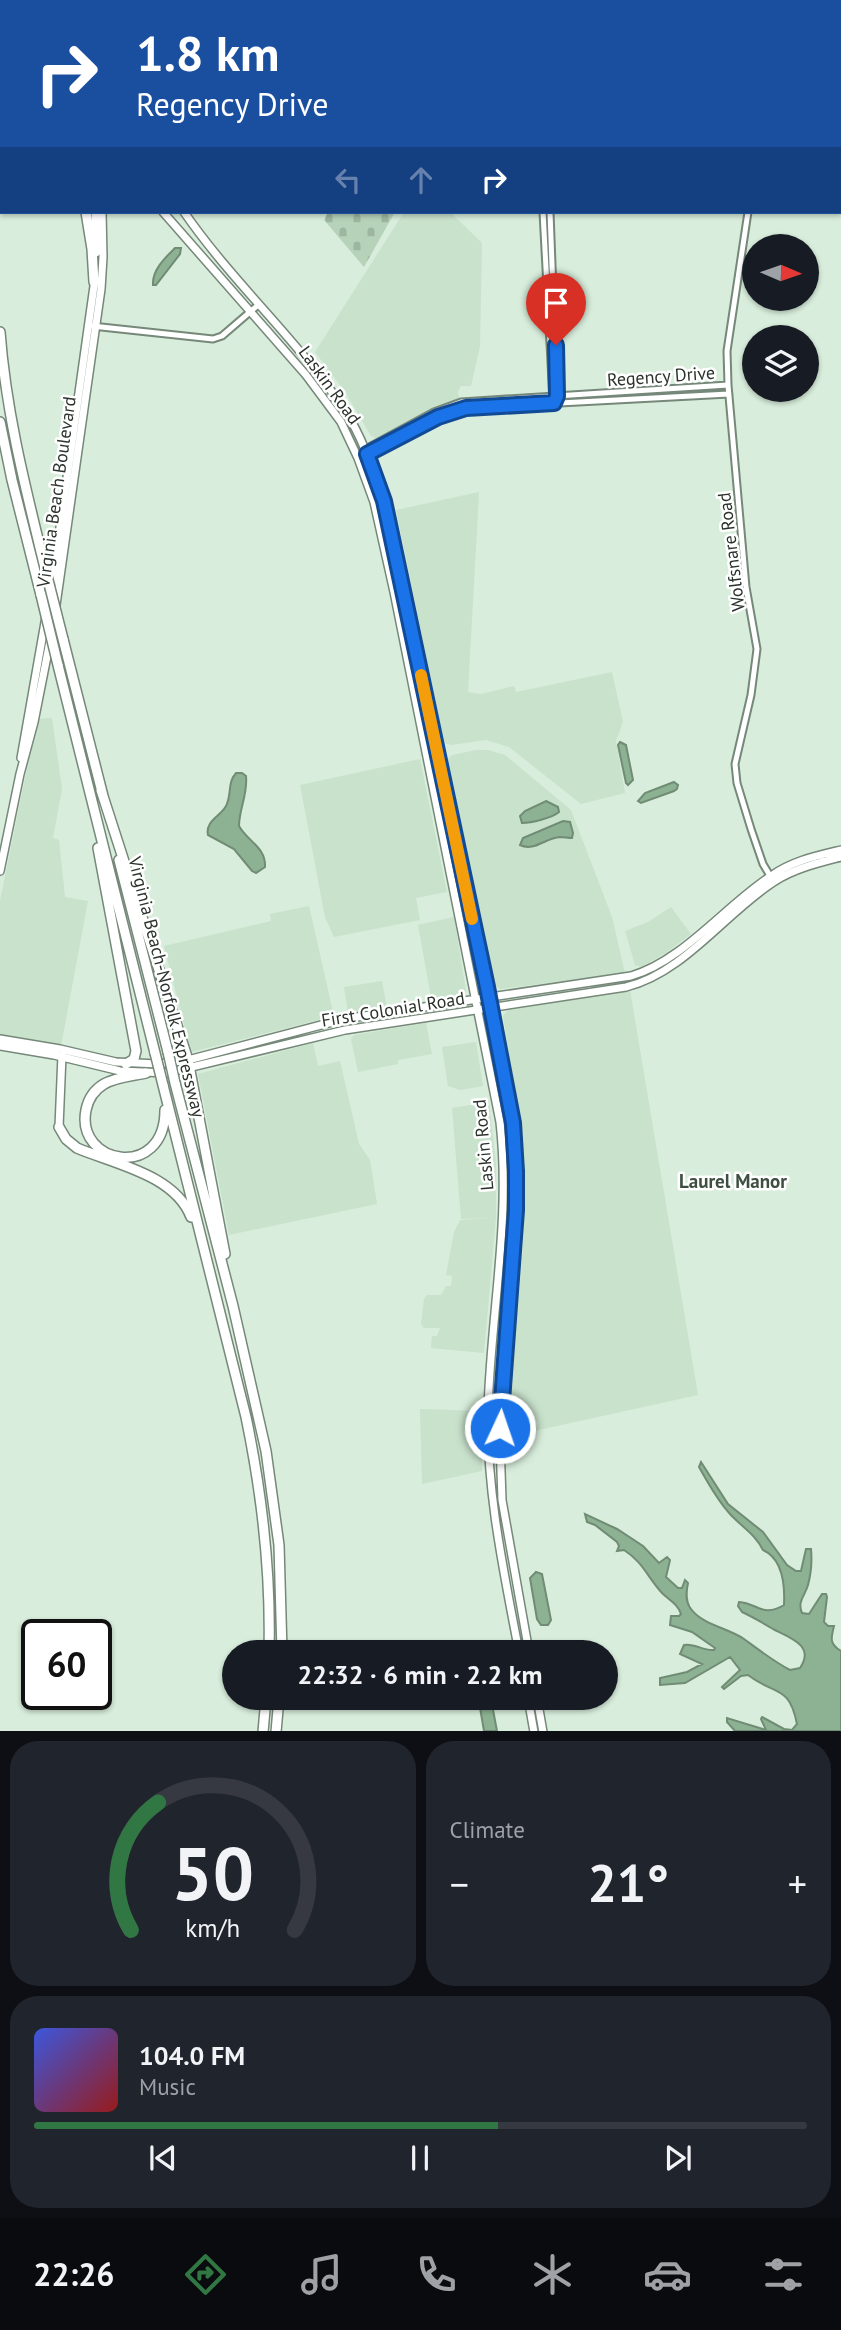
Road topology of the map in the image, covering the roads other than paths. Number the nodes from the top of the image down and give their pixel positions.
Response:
1 (86, 214) edge
2 (95, 214) edge
3 (102, 214) edge
4 (165, 214) edge
5 (185, 214) edge
6 (543, 214) edge
7 (550, 214) edge
8 (748, 214) edge
9 (94, 282) junction
10 (258, 305) junction
11 (251, 312) junction
12 (92, 326) junction
13 (0, 332) edge
14 (728, 385) junction
15 (729, 394) junction
16 (554, 398) junction
17 (0, 422) edge
18 (366, 452) junction
19 (357, 455) junction
20 (78, 746) junction
21 (101, 790) junction
22 (841, 849) edge
23 (841, 857) edge
24 (0, 871) edge
25 (772, 879) junction
26 (489, 998) junction
27 (476, 1000) junction
28 (491, 1008) junction
29 (478, 1011) junction
30 (292, 1032) junction
31 (0, 1039) edge
32 (271, 1039) junction
33 (0, 1046) edge
34 (275, 1048) junction
35 (63, 1053) junction
36 (250, 1054) junction
37 (126, 1064) junction
38 (189, 1064) junction
39 (146, 1073) junction
40 (164, 1089) junction
41 (59, 1127) joint
42 (211, 1278) junction
43 (233, 1306) junction
44 (526, 1635) junction
45 (516, 1637) junction
46 (269, 1640) edge
47 (282, 1640) edge
48 (517, 1640) edge
49 (527, 1640) edge
50 (265, 1710) edge
51 (278, 1710) edge
52 (530, 1710) edge
53 (539, 1710) edge
54 (263, 1731) edge
55 (276, 1731) edge
56 (534, 1731) edge
57 (543, 1731) edge

1 - 9 highway
2 - 9 main road, Virginia Beach Boulevard
3 - 12 main road, Virginia Beach Boulevard
4 - 11 main road, Laskin Road
5 - 10 main road, Laskin Road
6 - 16 street
7 - 16 street
8 - 14 street, Wolfsnare Road
9 - 12 main road, Virginia Beach Boulevard
10 - 11 street
10 - 18 main road, Laskin Road
11 - 12 street
11 - 19 main road, Laskin Road
12 - 24 main road, Virginia Beach Boulevard
13 - 21 highway, Virginia Beach-Norfolk Expressway, bridge
14 - 15 street, Wolfsnare Road
14 - 16 street, Regency Drive
15 - 16 street, Regency Drive
15 - 25 street, Wolfsnare Road
16 - 18 street, Regency Drive
17 - 20 highway, Virginia Beach-Norfolk Expressway, bridge
18 - 19 street, Regency Drive
18 - 26 main road, Laskin Road
19 - 27 main road, Laskin Road
20 - 37 highway
20 - 40 highway, Virginia Beach-Norfolk Expressway, bridge
21 - 38 highway
21 - 43 highway, Virginia Beach-Norfolk Expressway, bridge
22 - 25 main road, First Colonial Road
23 - 25 main road, First Colonial Road
25 - 26 main road, First Colonial Road
25 - 28 main road, First Colonial Road
26 - 27 main road, First Colonial Road
26 - 28 main road, Laskin Road
27 - 29 main road, Laskin Road
27 - 30 main road, First Colonial Road
28 - 29 main road, First Colonial Road
28 - 44 main road, Laskin Road
29 - 34 main road, First Colonial Road
29 - 45 main road, Laskin Road
30 - 32 main road, First Colonial Road
30 - 34 main road
31 - 35 main road, First Colonial Road
32 - 36 main road
32 - 38 main road, First Colonial Road
33 - 35 main road, First Colonial Road
34 - 36 main road, First Colonial Road
35 - 37 main road, First Colonial Road
35 - 39 main road, First Colonial Road
35 - 41 main road
36 - 38 main road, First Colonial Road
37 - 38 main road, First Colonial Road
38 - 39 main road, First Colonial Road
38 - 43 highway
39 - 40 highway
40 - 42 highway, Virginia Beach-Norfolk Expressway
41 - 42 highway
42 - 46 highway, Virginia Beach-Norfolk Expressway
43 - 47 highway, Virginia Beach-Norfolk Expressway
44 - 45 main road
44 - 49 main road, Laskin Road
45 - 48 main road, Laskin Road
50 - 54 highway
51 - 55 highway
52 - 56 main road
53 - 57 main road

